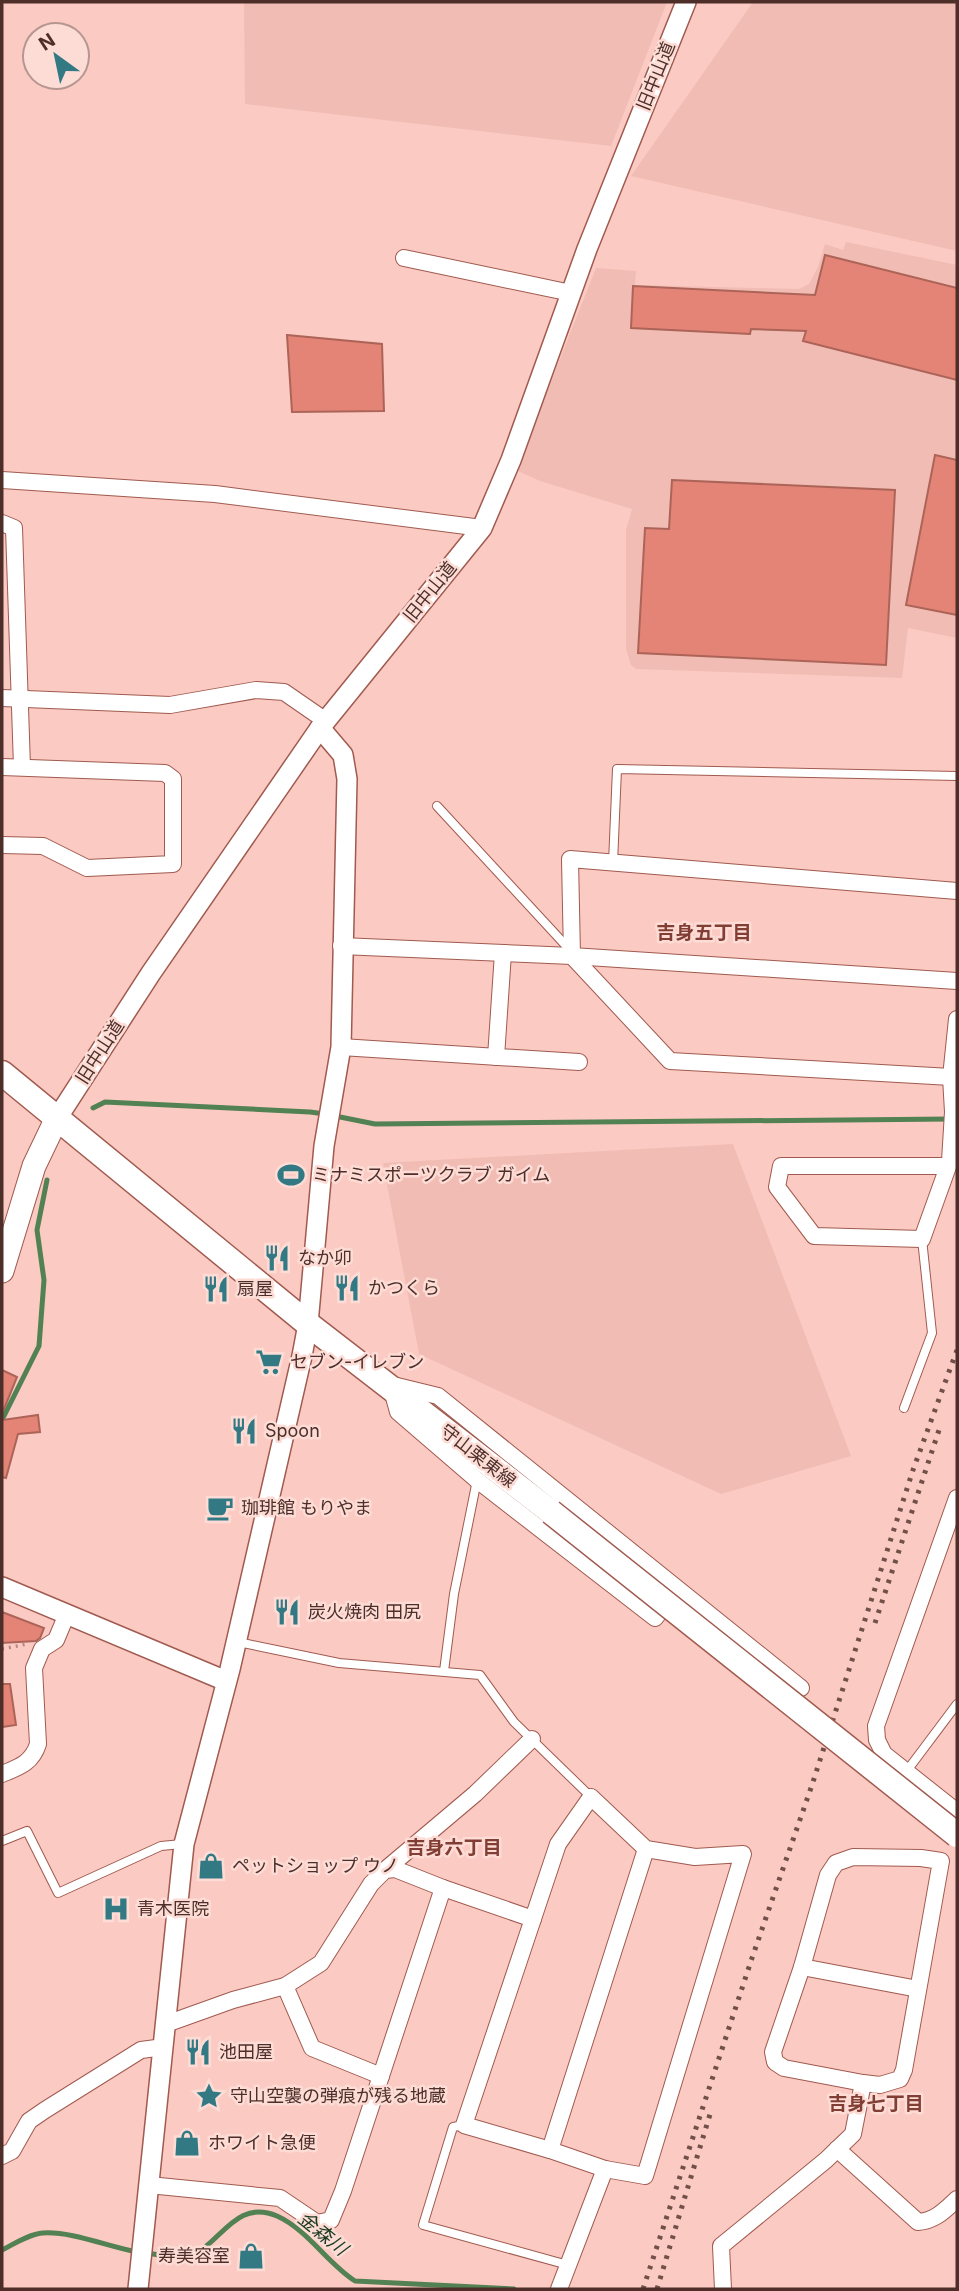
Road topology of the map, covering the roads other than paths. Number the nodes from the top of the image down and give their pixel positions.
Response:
1 (685, 2) edge
2 (404, 258) dead end
3 (571, 293) junction
4 (2, 480) edge
5 (2, 523) edge
6 (482, 528) junction
7 (9, 607) edge
8 (2, 698) edge
9 (20, 699) junction
10 (323, 724) junction
11 (2, 767) edge
12 (22, 767) junction
13 (957, 776) edge
14 (437, 806) dead end
15 (2, 845) edge
16 (613, 863) junction
17 (957, 891) edge
18 (341, 946) junction
19 (503, 953) junction
20 (572, 954) junction
21 (957, 981) edge
22 (957, 1019) edge
23 (341, 1047) junction
24 (496, 1057) junction
25 (579, 1062) dead end
26 (2, 1073) edge
27 (951, 1077) junction
28 (57, 1120) junction
29 (948, 1166) junction
30 (922, 1239) junction
31 (2, 1271) edge
32 (308, 1324) junction
33 (388, 1386) junction
34 (904, 1408) dead end
35 (477, 1479) junction
36 (957, 1498) edge
37 (2, 1587) edge
38 (678, 1589) junction
39 (67, 1614) junction
40 (235, 1642) junction
41 (444, 1671) junction
42 (226, 1681) junction
43 (802, 1688) dead end
44 (957, 1704) edge
45 (532, 1739) junction
46 (906, 1772) junction
47 (2, 1774) edge
48 (591, 1797) junction
49 (957, 1812) edge
50 (957, 1835) edge
51 (2, 1840) edge
52 (184, 1844) junction
53 (646, 1849) junction
54 (949, 1861) edge
55 (385, 1870) junction
56 (443, 1888) junction
57 (533, 1919) junction
58 (802, 1967) junction
59 (285, 1986) junction
60 (918, 1989) junction
61 (166, 2024) junction
62 (164, 2047) junction
63 (381, 2076) junction
64 (863, 2083) junction
65 (464, 2125) junction
66 (837, 2149) junction
67 (550, 2150) junction
68 (2, 2157) edge
69 (605, 2169) junction
70 (149, 2185) junction
71 (957, 2199) edge
72 (568, 2265) junction
73 (559, 2288) edge
74 (138, 2289) edge
75 (723, 2289) edge

1 - 3 street, 旧中山道
2 - 3 street
3 - 6 street, 旧中山道
4 - 6 street
5 - 7 street
6 - 10 street, 旧中山道
7 - 9 street
8 - 9 street
9 - 10 street
9 - 12 street
10 - 18 street
10 - 28 street, 旧中山道
11 - 12 street
12 - 15 street
13 - 16 lane
14 - 20 lane
16 - 17 street
16 - 20 street
18 - 19 street
18 - 23 street
19 - 20 street
19 - 24 street
20 - 21 street
20 - 27 street
22 - 27 street
23 - 24 street
23 - 32 street
24 - 25 street
26 - 28 main road, 守山栗東線
27 - 29 street
28 - 31 main road
28 - 32 main road, 守山栗東線
29 - 30 street
29 - 30 street
30 - 34 lane
32 - 33 main road, 守山栗東線
32 - 40 street
33 - 35 street
33 - 38 street
33 - 50 main road, 守山栗東線, bridge
35 - 38 street
35 - 41 lane
36 - 46 street
37 - 39 street
38 - 43 street
39 - 42 street
39 - 47 street
40 - 41 lane
40 - 42 street
41 - 45 lane
42 - 52 street
44 - 46 lane
45 - 48 lane
45 - 55 street
46 - 49 street
48 - 53 street
48 - 57 street
51 - 52 lane
52 - 61 street
53 - 67 street
53 - 69 street
54 - 58 street
54 - 60 street
55 - 56 street
55 - 59 street
56 - 57 street
56 - 63 street
57 - 65 street
58 - 60 street
58 - 64 street
59 - 61 street
59 - 63 street
60 - 64 street
61 - 62 street
62 - 68 street
62 - 70 street
63 - 70 street
64 - 66 street
65 - 67 street
65 - 72 lane
66 - 71 street
66 - 75 street
67 - 69 street
69 - 72 street
70 - 74 street
72 - 73 street

